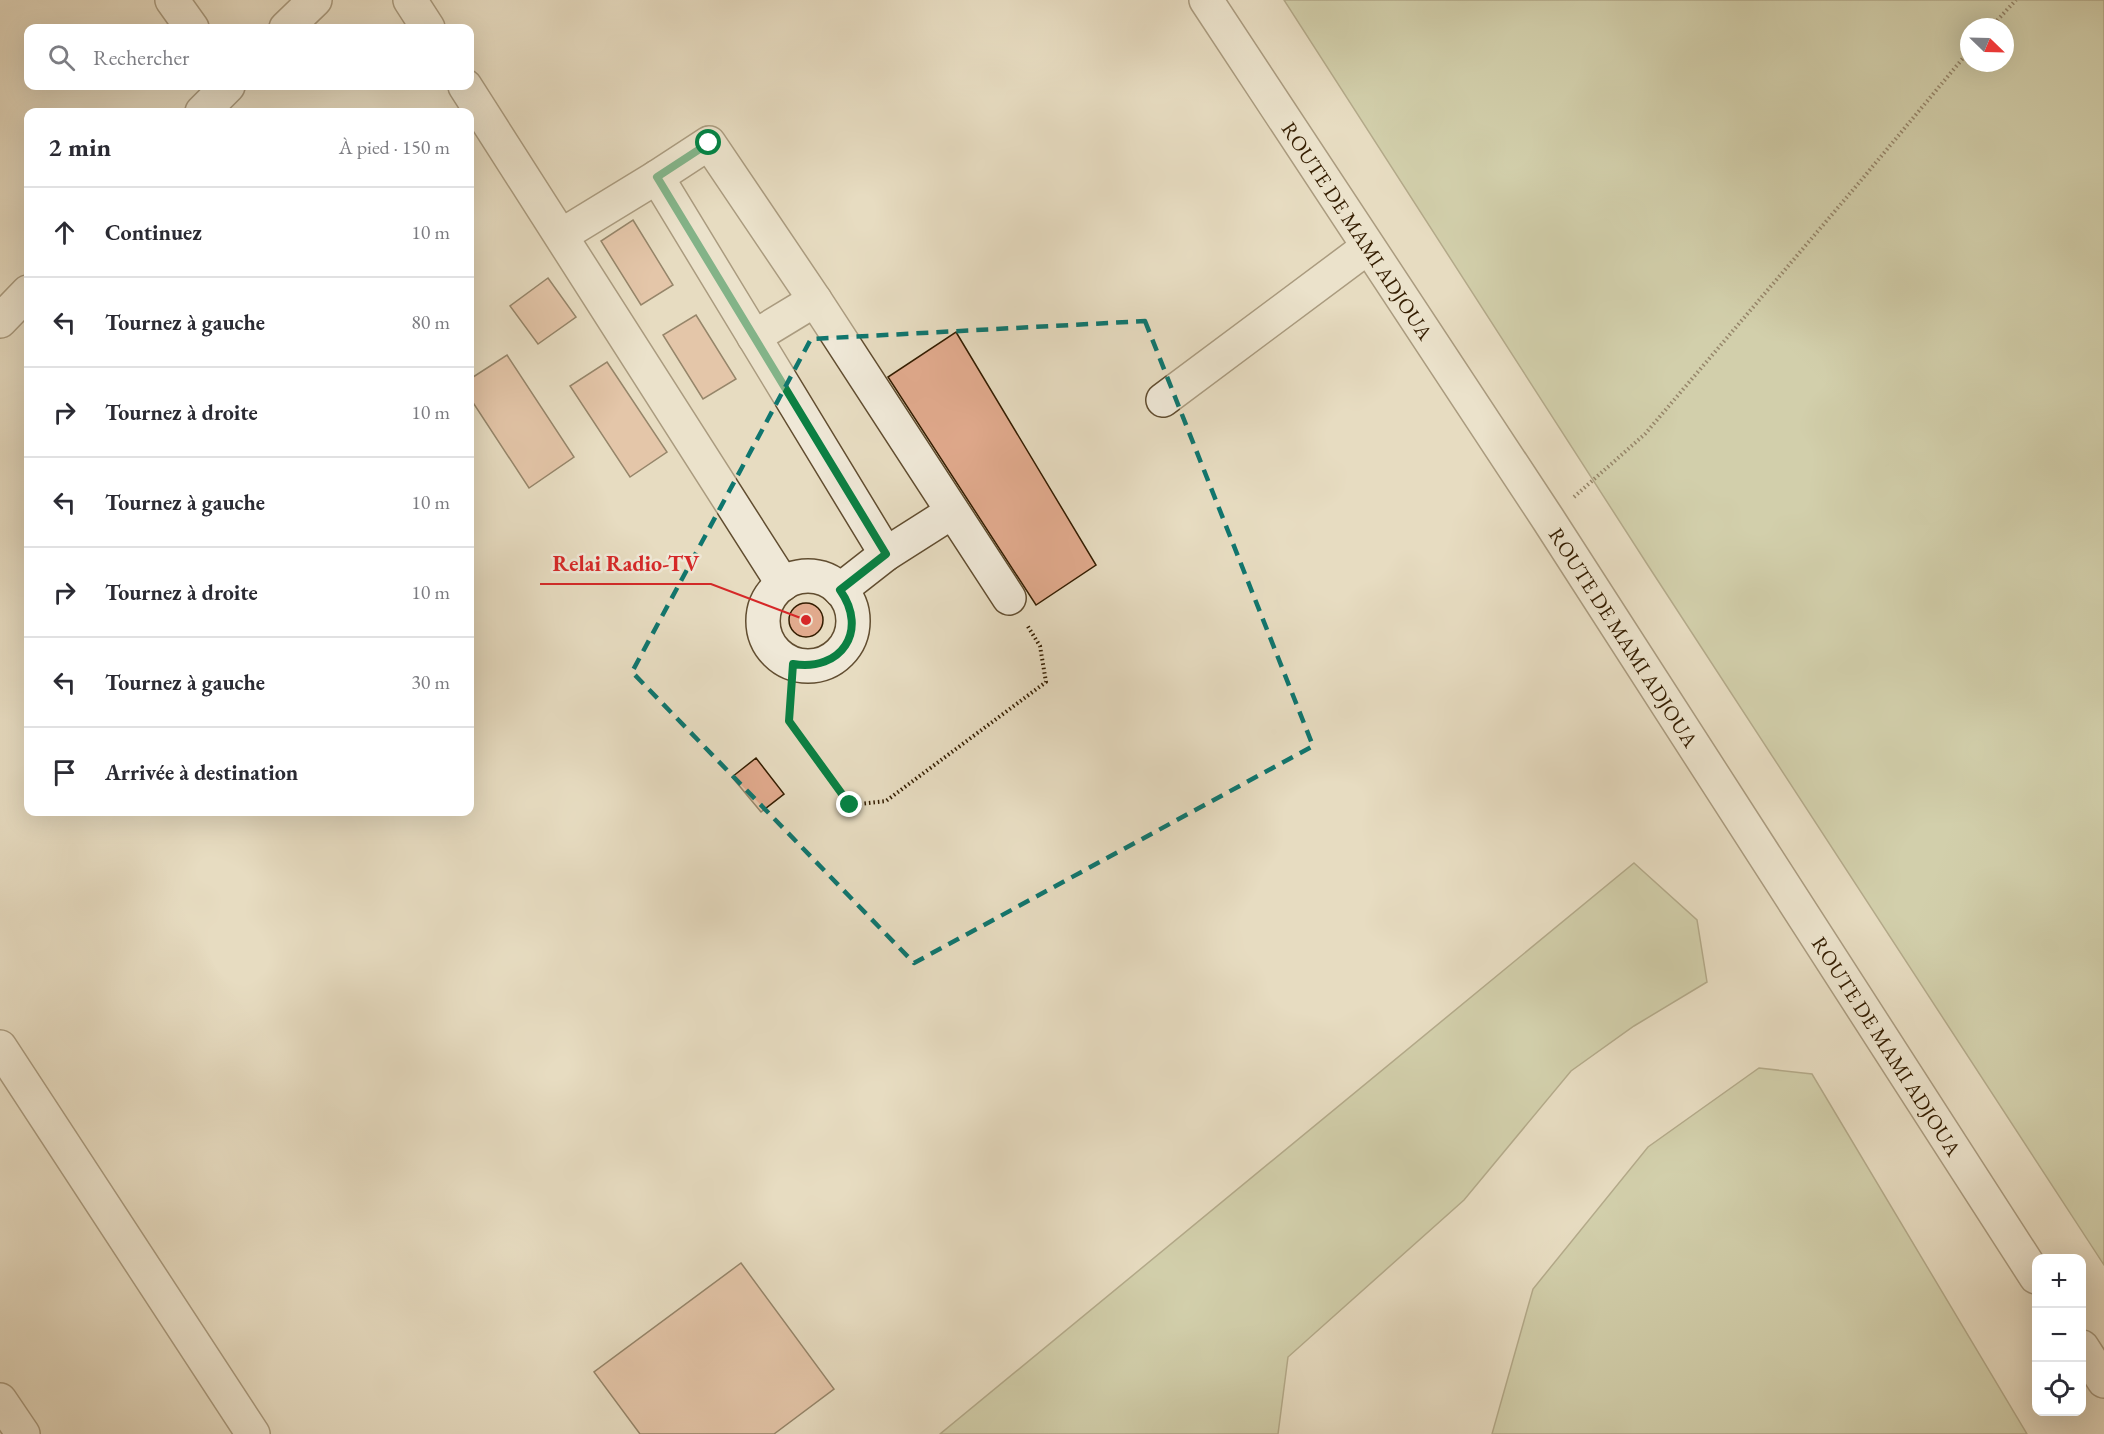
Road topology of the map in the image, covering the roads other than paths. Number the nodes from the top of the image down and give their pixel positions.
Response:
1 (172, 0) edge
2 (315, 0) edge
3 (410, 0) edge
4 (1206, 0) edge
5 (189, 24) edge
6 (290, 24) edge
7 (425, 24) edge
8 (224, 90) edge
9 (468, 90) edge
10 (206, 108) edge
11 (657, 177) junction
12 (562, 235) junction
13 (1368, 247) junction
14 (24, 296) edge
15 (815, 300) junction
16 (0, 321) edge
17 (754, 337) junction
18 (1163, 400) dead end
19 (952, 512) junction
20 (886, 554) junction
21 (783, 584) junction
22 (840, 590) junction
23 (1009, 598) road end
24 (0, 1047) edge
25 (2032, 1269) edge
26 (2086, 1353) edge
27 (2104, 1382) edge
28 (0, 1401) edge
29 (23, 1434) edge
30 (253, 1434) edge

1 - 5 street
2 - 6 street
3 - 7 street
4 - 13 street, ROUTE DE MAMI ADJOUA
8 - 10 street
9 - 12 street
11 - 12 street
11 - 15 street
11 - 17 street
12 - 21 street
13 - 18 street
13 - 25 street, ROUTE DE MAMI ADJOUA
14 - 16 street
15 - 17 street
15 - 19 street
17 - 20 street
19 - 20 street
19 - 23 street
20 - 22 street
21 - 22 street
21 - 22 street
24 - 30 street
26 - 27 street
28 - 29 street

